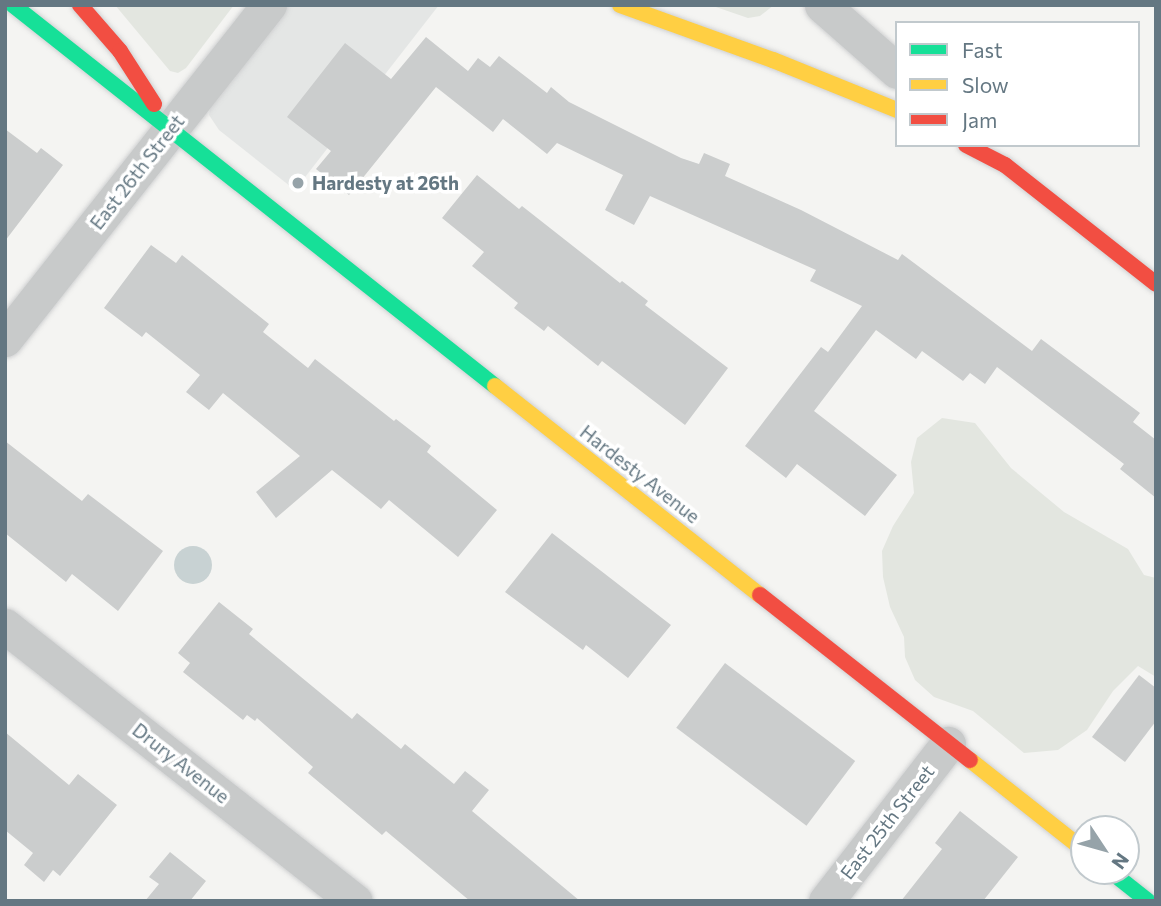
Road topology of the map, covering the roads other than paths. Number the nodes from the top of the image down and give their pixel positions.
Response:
1 (13, 5) edge
2 (80, 5) edge
3 (269, 5) edge
4 (620, 5) edge
5 (822, 5) edge
6 (895, 69) edge
7 (895, 109) edge
8 (170, 130) junction
9 (971, 147) edge
10 (993, 155) edge
11 (1156, 284) edge
12 (5, 339) edge
13 (5, 626) edge
14 (948, 744) junction
15 (1070, 839) edge
16 (1128, 885) edge
17 (355, 901) edge
18 (826, 901) edge
19 (1148, 901) edge

1 - 8 main road, Hardesty Avenue
2 - 8 main road
3 - 8 street, East 26th Street
4 - 7 main road
5 - 6 street
8 - 12 street, East 26th Street
8 - 14 main road, Hardesty Avenue
9 - 10 main road
10 - 11 main road
13 - 17 street, Drury Avenue
14 - 15 main road, Hardesty Avenue
14 - 18 street, East 25th Street
16 - 19 main road

